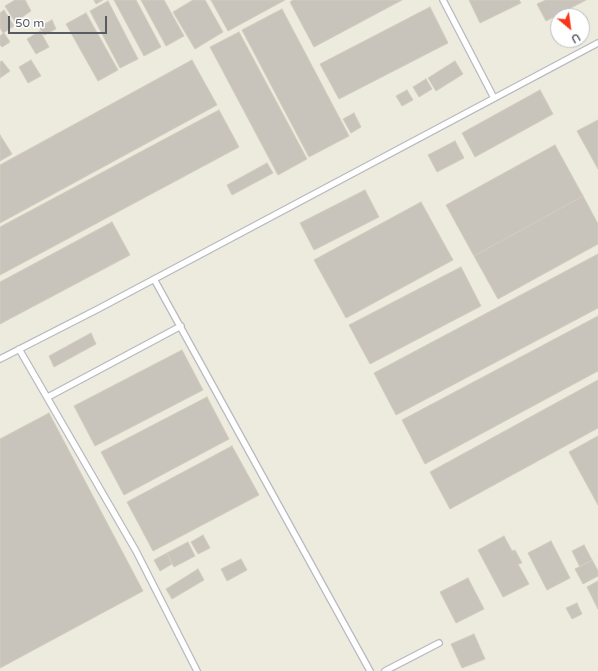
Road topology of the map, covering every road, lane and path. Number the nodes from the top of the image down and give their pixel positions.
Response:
1 (443, 0) edge
2 (598, 43) edge
3 (494, 98) junction
4 (154, 279) junction
5 (181, 326) junction
6 (19, 349) junction
7 (0, 359) edge
8 (48, 397) junction
9 (439, 643) dead end
10 (197, 671) edge
11 (370, 671) edge
12 (385, 671) edge

1 - 3 lane
2 - 3 lane
3 - 4 lane
4 - 5 lane
4 - 6 lane
5 - 8 lane
5 - 11 lane
6 - 7 lane
6 - 8 lane
8 - 10 lane
9 - 12 lane

